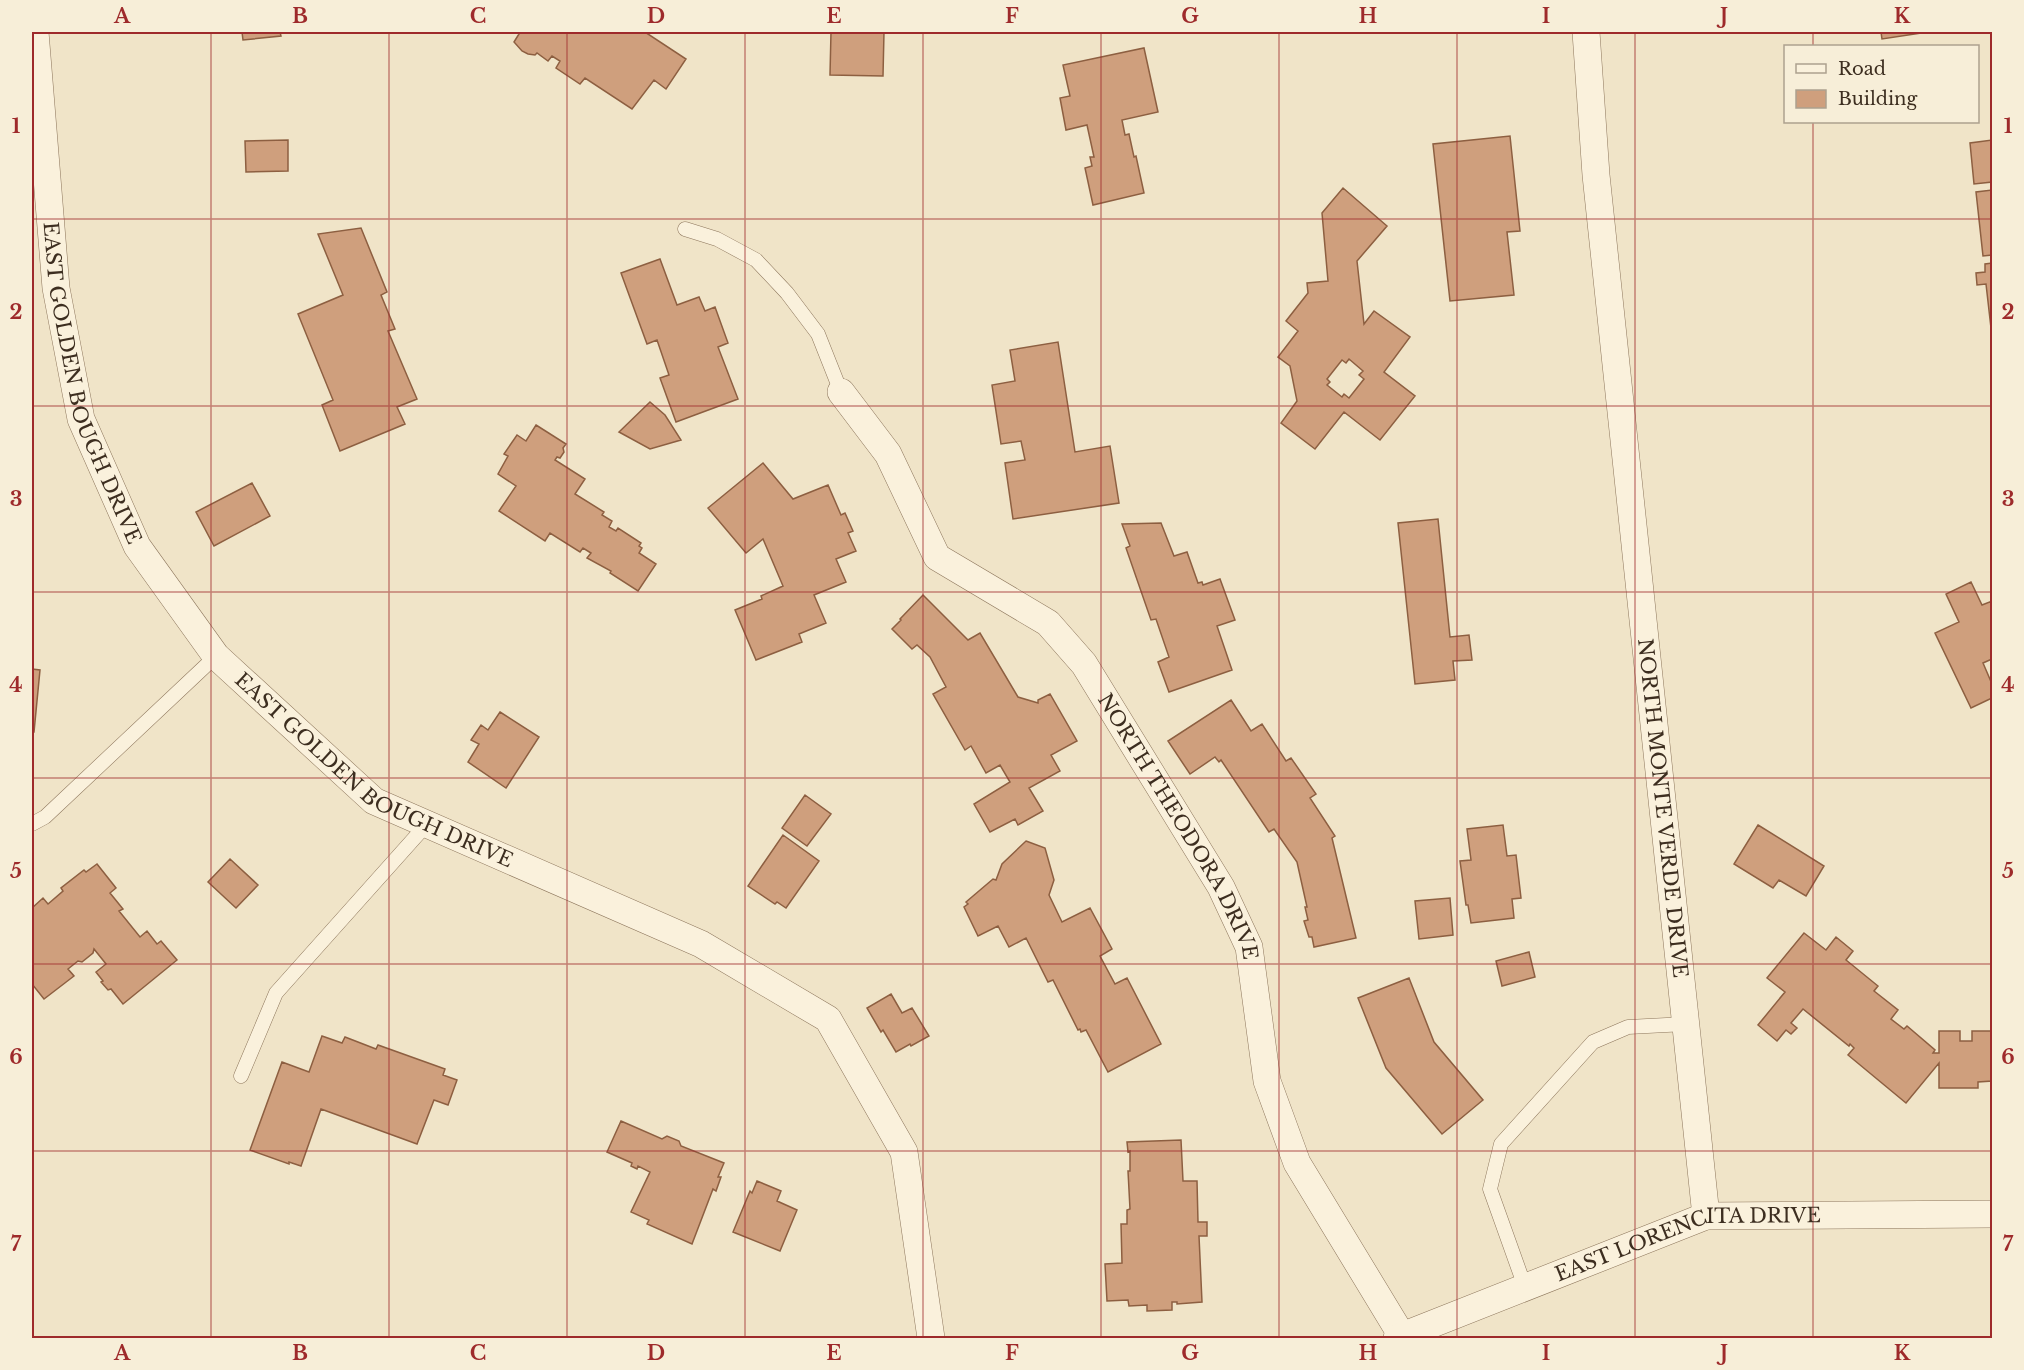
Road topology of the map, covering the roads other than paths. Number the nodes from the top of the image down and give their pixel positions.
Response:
1 (35, 32) edge
2 (1586, 32) edge
3 (685, 229) dead end
4 (841, 392) joint
5 (216, 656) junction
6 (32, 824) edge
7 (427, 824) junction
8 (1686, 1024) junction
9 (241, 1076) dead end
10 (1992, 1214) edge
11 (1706, 1216) junction
12 (1525, 1287) junction
13 (1400, 1337) edge
14 (931, 1338) edge

1 - 5 street, EAST GOLDEN BOUGH DRIVE
2 - 8 street, NORTH MONTE VERDE DRIVE
3 - 4 lane
4 - 13 street, NORTH THEODORA DRIVE
5 - 6 lane
5 - 7 street, EAST GOLDEN BOUGH DRIVE
7 - 9 lane
7 - 14 street, EAST GOLDEN BOUGH DRIVE
8 - 11 street, NORTH MONTE VERDE DRIVE
8 - 12 lane
10 - 11 street, EAST LORENCITA DRIVE
11 - 12 street, EAST LORENCITA DRIVE
12 - 13 street, EAST LORENCITA DRIVE

